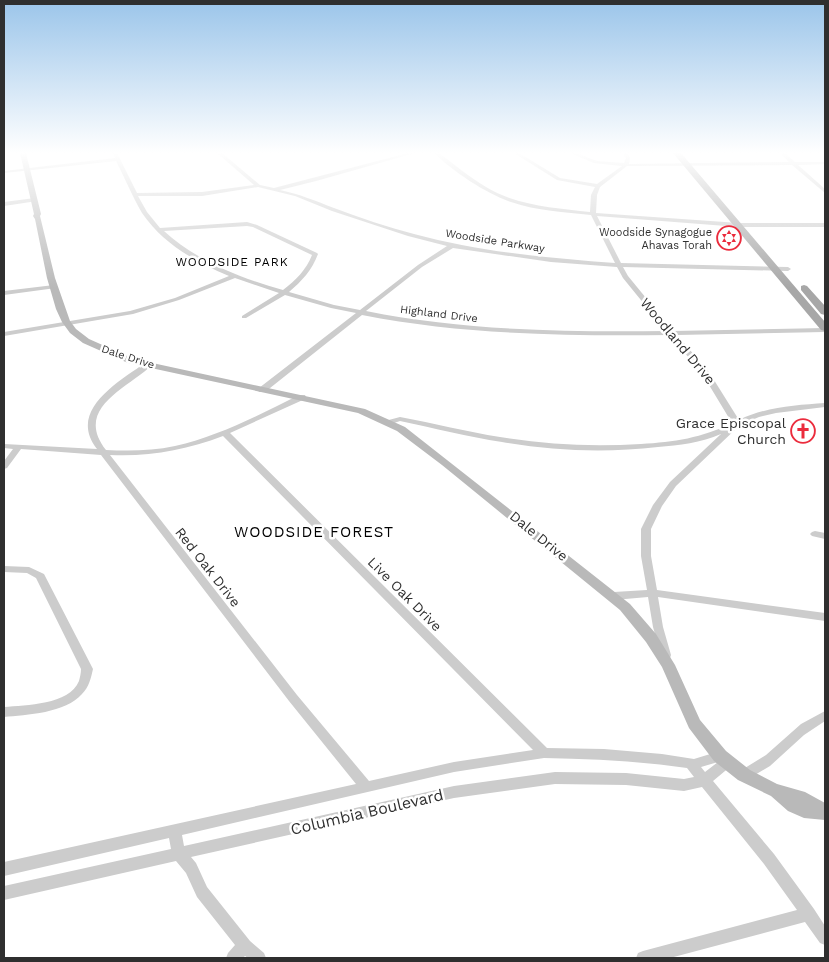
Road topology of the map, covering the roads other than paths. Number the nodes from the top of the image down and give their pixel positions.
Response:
1 (137, 198) edge
2 (304, 198) edge
3 (508, 198) edge
4 (594, 198) edge
5 (715, 198) edge
6 (726, 198) edge
7 (35, 200) joint
8 (4, 204) edge
9 (592, 214) junction
10 (739, 225) junction
11 (825, 225) edge
12 (750, 226) junction
13 (159, 230) junction
14 (452, 246) junction
15 (618, 265) junction
16 (777, 269) junction
17 (788, 269) junction
18 (234, 276) junction
19 (54, 287) junction
20 (4, 293) edge
21 (284, 294) junction
22 (825, 312) edge
23 (359, 313) junction
24 (244, 317) dead end
25 (68, 324) junction
26 (825, 329) edge
27 (670, 332) junction
28 (4, 334) edge
29 (148, 365) junction
30 (262, 390) junction
31 (296, 396) junction
32 (825, 405) edge
33 (388, 423) junction
34 (736, 424) junction
35 (225, 434) junction
36 (4, 446) edge
37 (20, 446) junction
38 (102, 452) junction
39 (4, 466) edge
40 (4, 569) edge
41 (653, 593) junction
42 (614, 596) junction
43 (825, 617) edge
44 (668, 665) junction
45 (4, 712) edge
46 (825, 716) edge
47 (544, 753) junction
48 (724, 759) junction
49 (690, 763) junction
50 (744, 775) junction
51 (704, 781) junction
52 (366, 787) junction
53 (825, 812) edge
54 (174, 830) junction
55 (179, 854) junction
56 (4, 869) edge
57 (4, 893) edge
58 (809, 914) junction
59 (825, 938) edge
60 (245, 946) junction
61 (234, 958) edge
62 (259, 958) edge
63 (643, 958) edge

1 - 13 street, Highland Drive
2 - 14 street, Woodside Parkway
3 - 9 street
4 - 9 street
5 - 10 main road
6 - 12 main road
7 - 8 street
7 - 19 street, Dale Drive
9 - 10 street
9 - 15 street, Woodland Drive
10 - 12 street
10 - 16 main road
11 - 12 street
12 - 17 main road
13 - 18 street, Highland Drive
13 - 21 street
14 - 15 street, Woodside Parkway
14 - 23 street
15 - 16 street, Woodside Parkway
15 - 27 street, Woodland Drive
16 - 17 street, Woodside Parkway
16 - 26 main road
17 - 22 main road
18 - 21 street, Highland Drive
18 - 25 street
19 - 20 street
19 - 25 street, Dale Drive
21 - 23 street, Highland Drive
21 - 24 street
23 - 27 street, Highland Drive
23 - 30 street
25 - 28 street
25 - 29 street, Dale Drive
26 - 27 street, Highland Drive
27 - 34 street, Woodland Drive
29 - 30 street, Dale Drive
29 - 38 street, Red Oak Drive
30 - 31 street, Dale Drive
31 - 33 street, Dale Drive
31 - 35 street
32 - 34 street
33 - 34 street
33 - 42 street, Dale Drive
34 - 41 street
35 - 38 street
35 - 47 street, Live Oak Drive
36 - 37 street
37 - 38 street
37 - 39 street
38 - 52 street, Red Oak Drive
40 - 45 street
41 - 42 street
41 - 43 street
41 - 44 street
42 - 44 street, Dale Drive
44 - 48 street, Dale Drive
46 - 50 street
47 - 49 street, Columbia Boulevard
47 - 52 street, Columbia Boulevard
48 - 49 street, Columbia Boulevard
48 - 50 street
48 - 51 street, Columbia Boulevard
49 - 51 street
50 - 53 street
51 - 55 street, Columbia Boulevard
51 - 58 street
52 - 54 street, Columbia Boulevard
54 - 55 street
54 - 56 street, Columbia Boulevard
55 - 57 street, Columbia Boulevard
55 - 60 street
58 - 59 street
58 - 63 street
60 - 61 street
60 - 62 street

